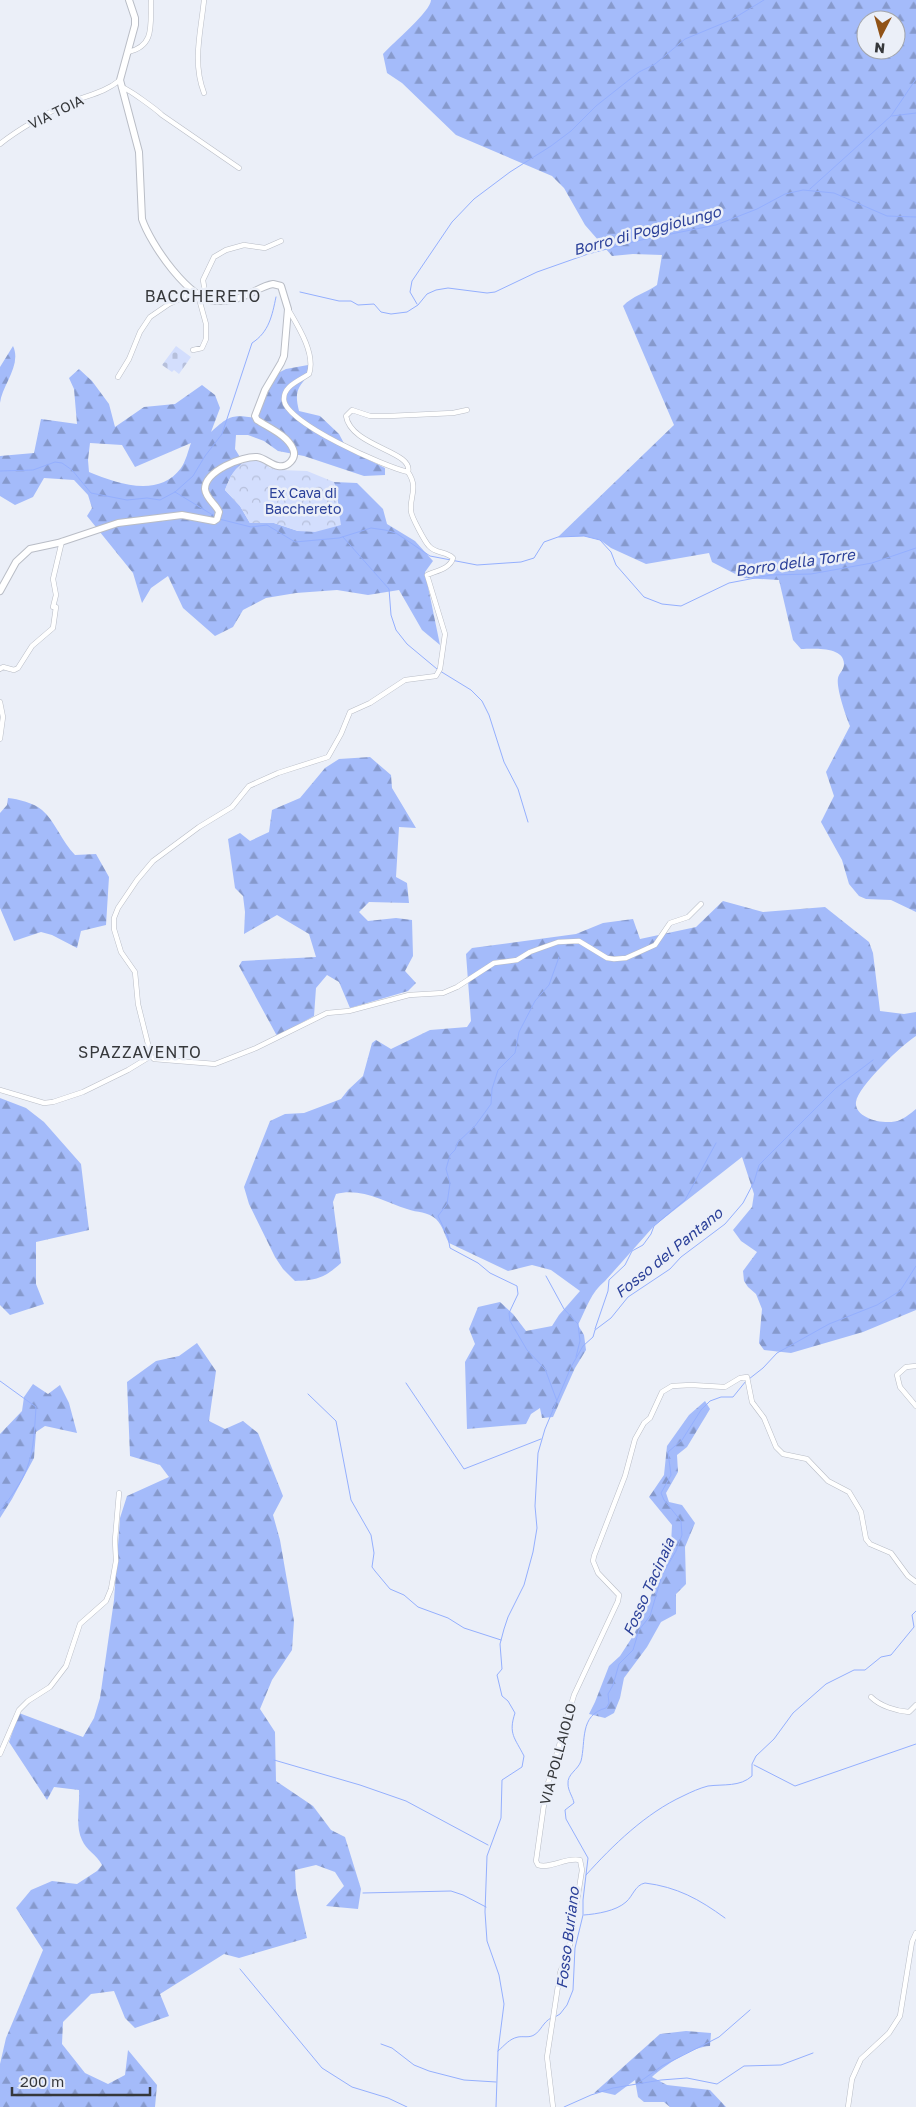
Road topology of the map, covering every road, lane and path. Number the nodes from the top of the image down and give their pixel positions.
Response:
1 (129, 0) edge
2 (151, 0) edge
3 (204, 0) edge
4 (128, 52) junction
5 (120, 83) junction
6 (204, 93) dead end
7 (0, 144) edge
8 (239, 168) dead end
9 (281, 241) dead end
10 (196, 294) junction
11 (209, 300) junction
12 (288, 310) junction
13 (193, 350) dead end
14 (118, 377) dead end
15 (467, 410) dead end
16 (408, 472) junction
17 (62, 541) junction
18 (0, 591) edge
19 (0, 669) edge
20 (0, 702) edge
21 (0, 739) edge
22 (701, 904) dead end
23 (153, 1058) junction
24 (0, 1090) edge
25 (916, 1366) edge
26 (916, 1406) edge
27 (119, 1493) dead end
28 (916, 1582) edge
29 (871, 1696) dead end
30 (916, 1704) edge
31 (0, 1754) edge
32 (916, 1933) edge
33 (554, 2107) edge
34 (848, 2107) edge

1 - 4 street
2 - 4 street
3 - 6 street
4 - 5 street
5 - 7 street, VIA TOIA
5 - 8 street
5 - 10 street
9 - 11 street
10 - 11 street
10 - 13 street
10 - 14 street
11 - 12 street
12 - 16 street
12 - 17 street
15 - 16 street
16 - 23 street
17 - 18 street
17 - 19 street
20 - 21 street
22 - 23 street
23 - 24 street
25 - 26 street
27 - 31 street
28 - 33 street, VIA POLLAIOLO
29 - 30 street
32 - 34 street

